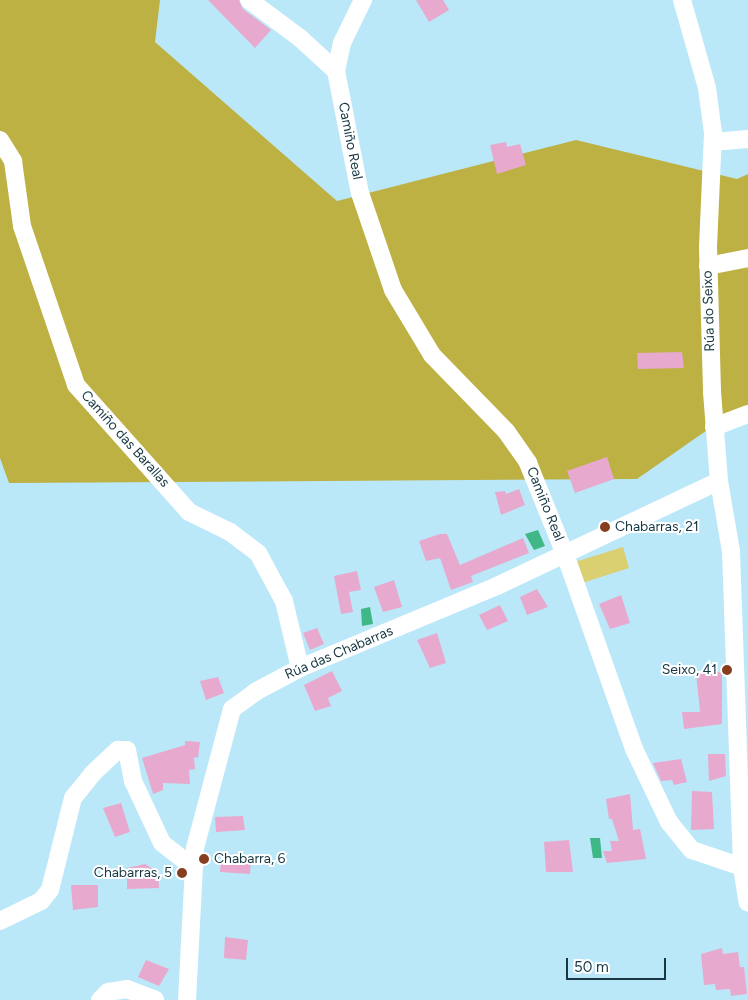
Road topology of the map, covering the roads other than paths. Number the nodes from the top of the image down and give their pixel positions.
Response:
1 (249, 0) edge
2 (363, 0) edge
3 (682, 0) edge
4 (336, 71) junction
5 (748, 139) edge
6 (0, 140) edge
7 (713, 142) junction
8 (748, 258) edge
9 (708, 266) junction
10 (748, 414) edge
11 (714, 427) junction
12 (719, 480) junction
13 (565, 554) junction
14 (741, 626) edge
15 (300, 668) junction
16 (192, 867) junction
17 (742, 867) junction
18 (748, 903) edge
19 (0, 922) edge
20 (100, 1000) edge
21 (155, 1000) edge
22 (187, 1000) edge

1 - 4 street
2 - 4 street, Camiño Real
3 - 7 street, Rúa do Seixo
4 - 13 street, Camiño Real
5 - 7 street
6 - 15 street, Camiño das Barallas
7 - 9 street, Rúa do Seixo
8 - 9 street
9 - 11 street, Rúa do Seixo
10 - 11 street
11 - 12 street, Rúa do Seixo
12 - 13 street, Rúa das Chabarras
12 - 14 street, Rúa do Seixo
13 - 15 street, Rúa das Chabarras
13 - 17 street, Camiño Real
14 - 17 street, Rúa do Seixo
15 - 16 street, Rúa das Chabarras
16 - 19 street
16 - 22 street, Rúa das Chabarras
17 - 18 street, Rúa do Seixo
20 - 21 street

